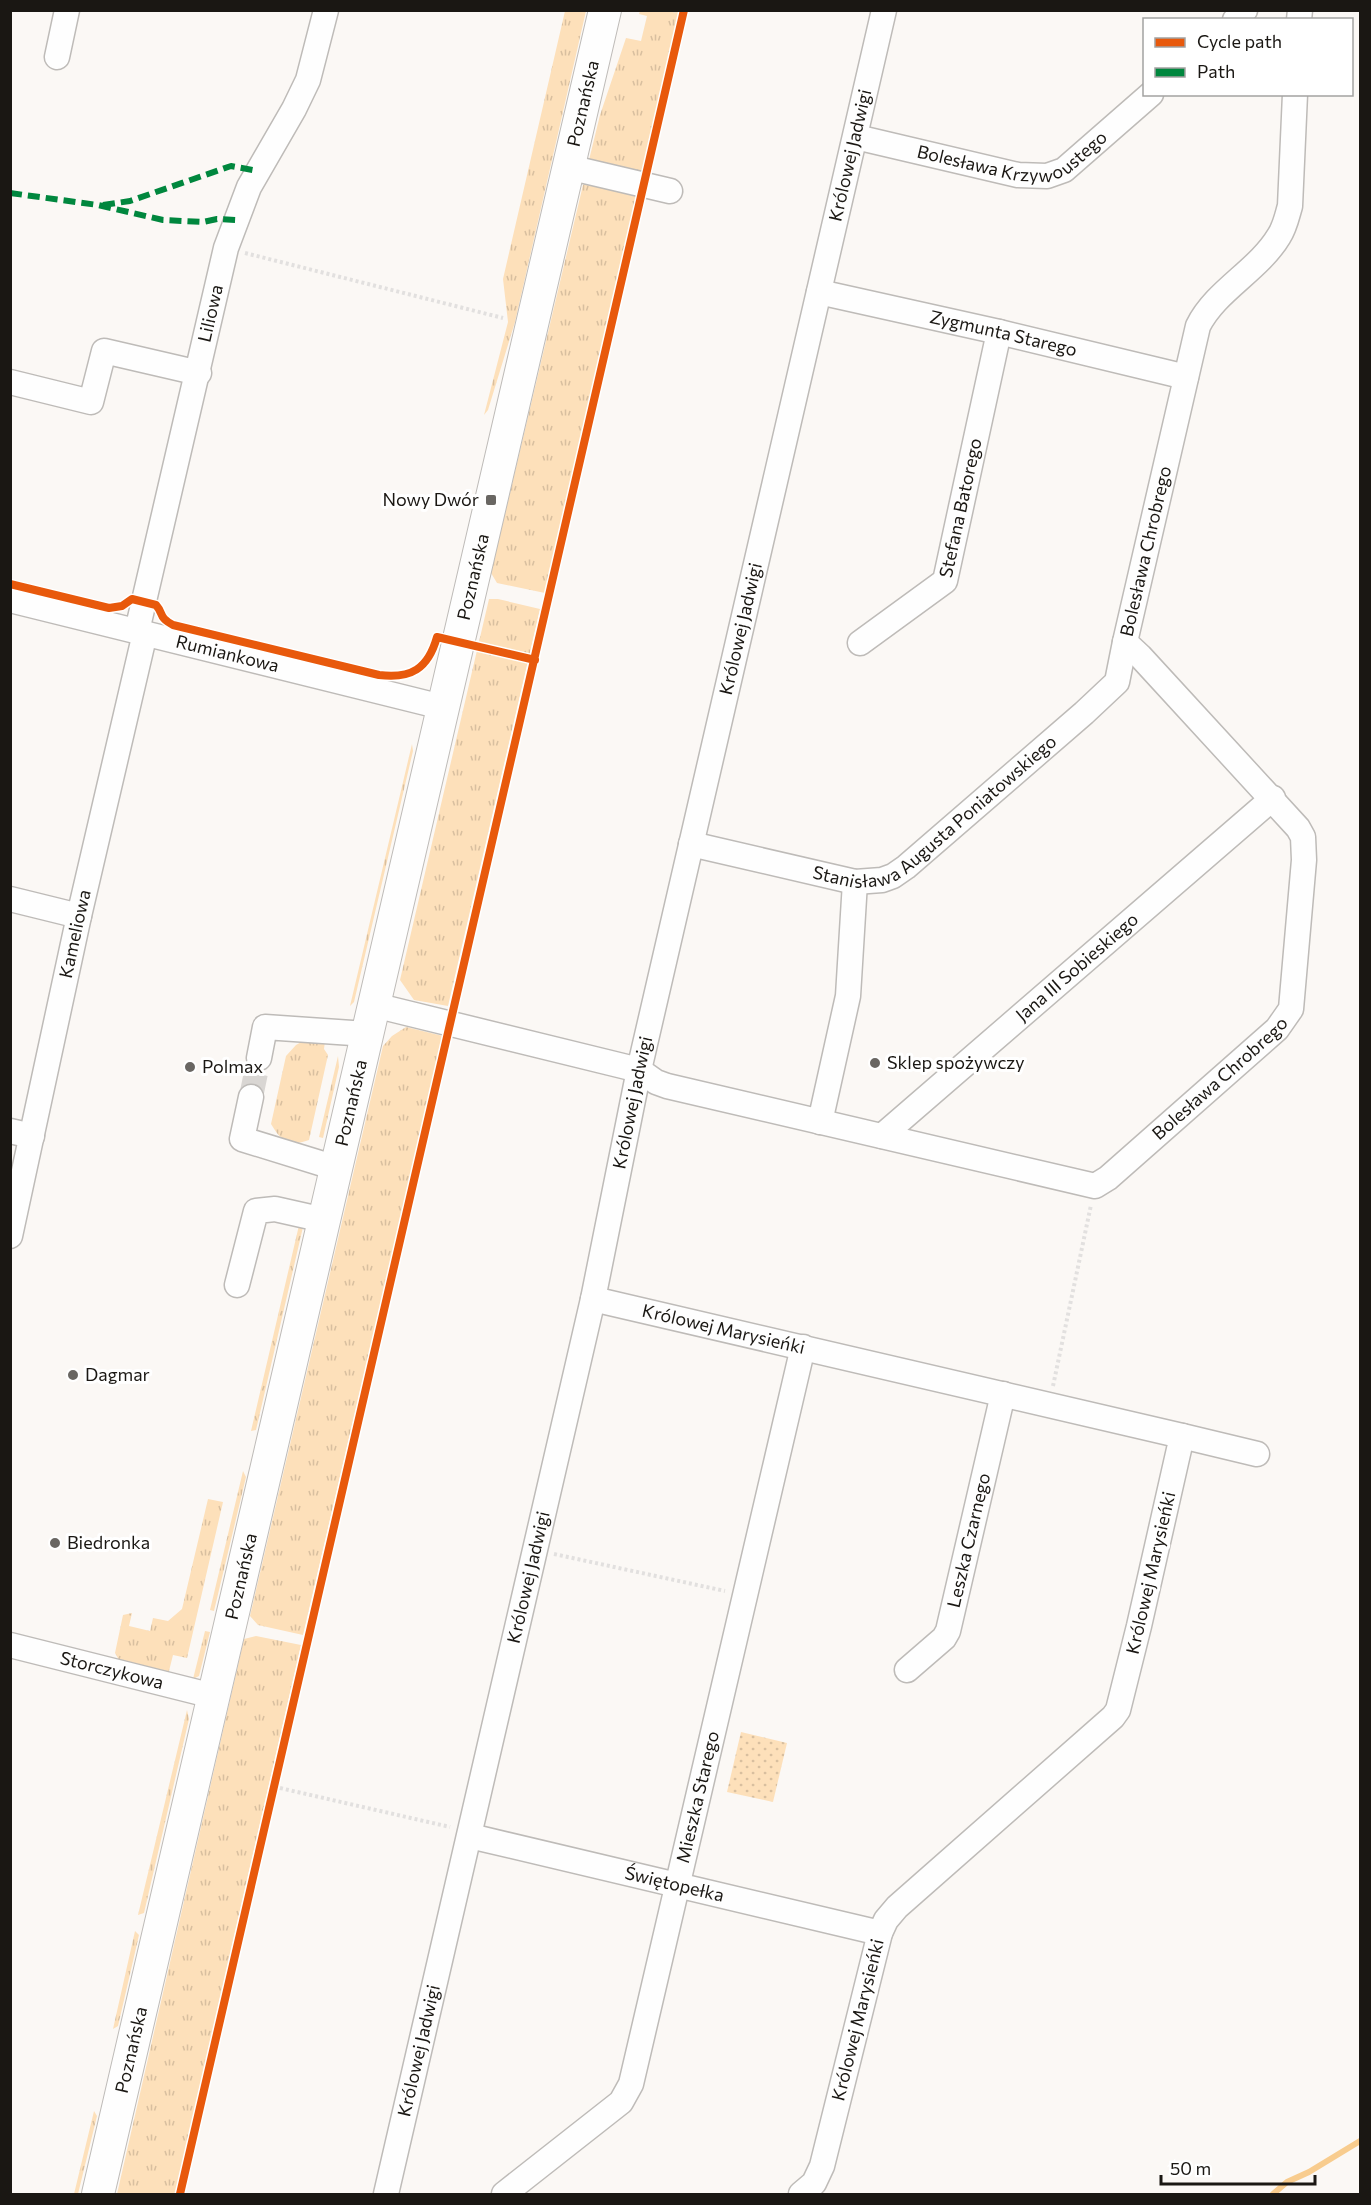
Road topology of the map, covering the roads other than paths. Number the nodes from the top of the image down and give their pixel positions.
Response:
1 (67, 10) edge
2 (326, 10) edge
3 (605, 10) edge
4 (884, 10) edge
5 (57, 57) dead end
6 (1149, 96) edge
7 (1295, 96) edge
8 (856, 137) junction
9 (568, 167) junction
10 (670, 191) dead end
11 (819, 292) junction
12 (999, 332) junction
13 (199, 373) junction
14 (1186, 377) junction
15 (10, 382) edge
16 (10, 600) edge
17 (141, 632) junction
18 (1125, 642) junction
19 (860, 643) dead end
20 (442, 707) junction
21 (1273, 798) junction
22 (691, 844) junction
23 (855, 882) junction
24 (10, 899) edge
25 (79, 916) junction
26 (370, 1019) junction
27 (259, 1058) tunnel mouth
28 (639, 1070) junction
29 (251, 1097) tunnel mouth
30 (820, 1122) junction
31 (21, 1133) edge
32 (882, 1136) junction
33 (336, 1168) junction
34 (324, 1220) junction
35 (10, 1236) edge
36 (237, 1285) dead end
37 (593, 1299) junction
38 (802, 1347) junction
39 (1003, 1394) junction
40 (1182, 1436) junction
41 (1257, 1454) dead end
42 (10, 1645) edge
43 (907, 1670) dead end
44 (213, 1696) junction
45 (470, 1836) junction
46 (677, 1884) junction
47 (880, 1933) junction
48 (98, 2194) edge
49 (386, 2194) edge
50 (504, 2194) edge
51 (801, 2194) edge

1 - 5 street
2 - 13 street, Liliowa
3 - 9 main road, Poznańska
4 - 8 street, Królowej Jadwigi
6 - 8 street, Bolesława Krzywoustego
7 - 14 street, Bolesława Chrobrego
8 - 11 street, Królowej Jadwigi
9 - 10 street
9 - 20 main road, Poznańska
11 - 12 street, Zygmunta Starego
11 - 22 street, Królowej Jadwigi
12 - 14 street, Zygmunta Starego
12 - 19 street, Stefana Batorego
13 - 15 street
13 - 17 street, Liliowa
14 - 18 street, Bolesława Chrobrego
16 - 17 street, Rumiankowa
17 - 20 street, Rumiankowa
17 - 25 street, Kameliowa
18 - 21 street, Bolesława Chrobrego
18 - 23 street, Stanisława Augusta Poniatowskiego
20 - 26 main road, Poznańska
21 - 32 street, Jana III Sobieskiego
21 - 32 street, Bolesława Chrobrego
22 - 23 street, Stanisława Augusta Poniatowskiego
22 - 28 street, Królowej Jadwigi
23 - 30 street
24 - 25 street
25 - 31 street, Kameliowa
26 - 27 street
26 - 28 street
26 - 33 main road, Poznańska
28 - 30 street
28 - 37 street, Królowej Jadwigi
29 - 33 street
30 - 32 street
31 - 35 street, Kameliowa
33 - 34 main road, Poznańska
34 - 36 street
34 - 44 main road, Poznańska
37 - 38 street, Królowej Marysieńki
37 - 45 street, Królowej Jadwigi
38 - 39 street, Królowej Marysieńki
38 - 46 street, Mieszka Starego
39 - 40 street, Królowej Marysieńki
39 - 43 street, Leszka Czarnego
40 - 41 street
40 - 47 street, Królowej Marysieńki
42 - 44 street, Storczykowa
44 - 48 main road, Poznańska
45 - 46 street, Świętopełka
45 - 49 street, Królowej Jadwigi
46 - 47 street, Świętopełka
46 - 50 street, Mieszka Starego
47 - 51 street, Królowej Marysieńki

